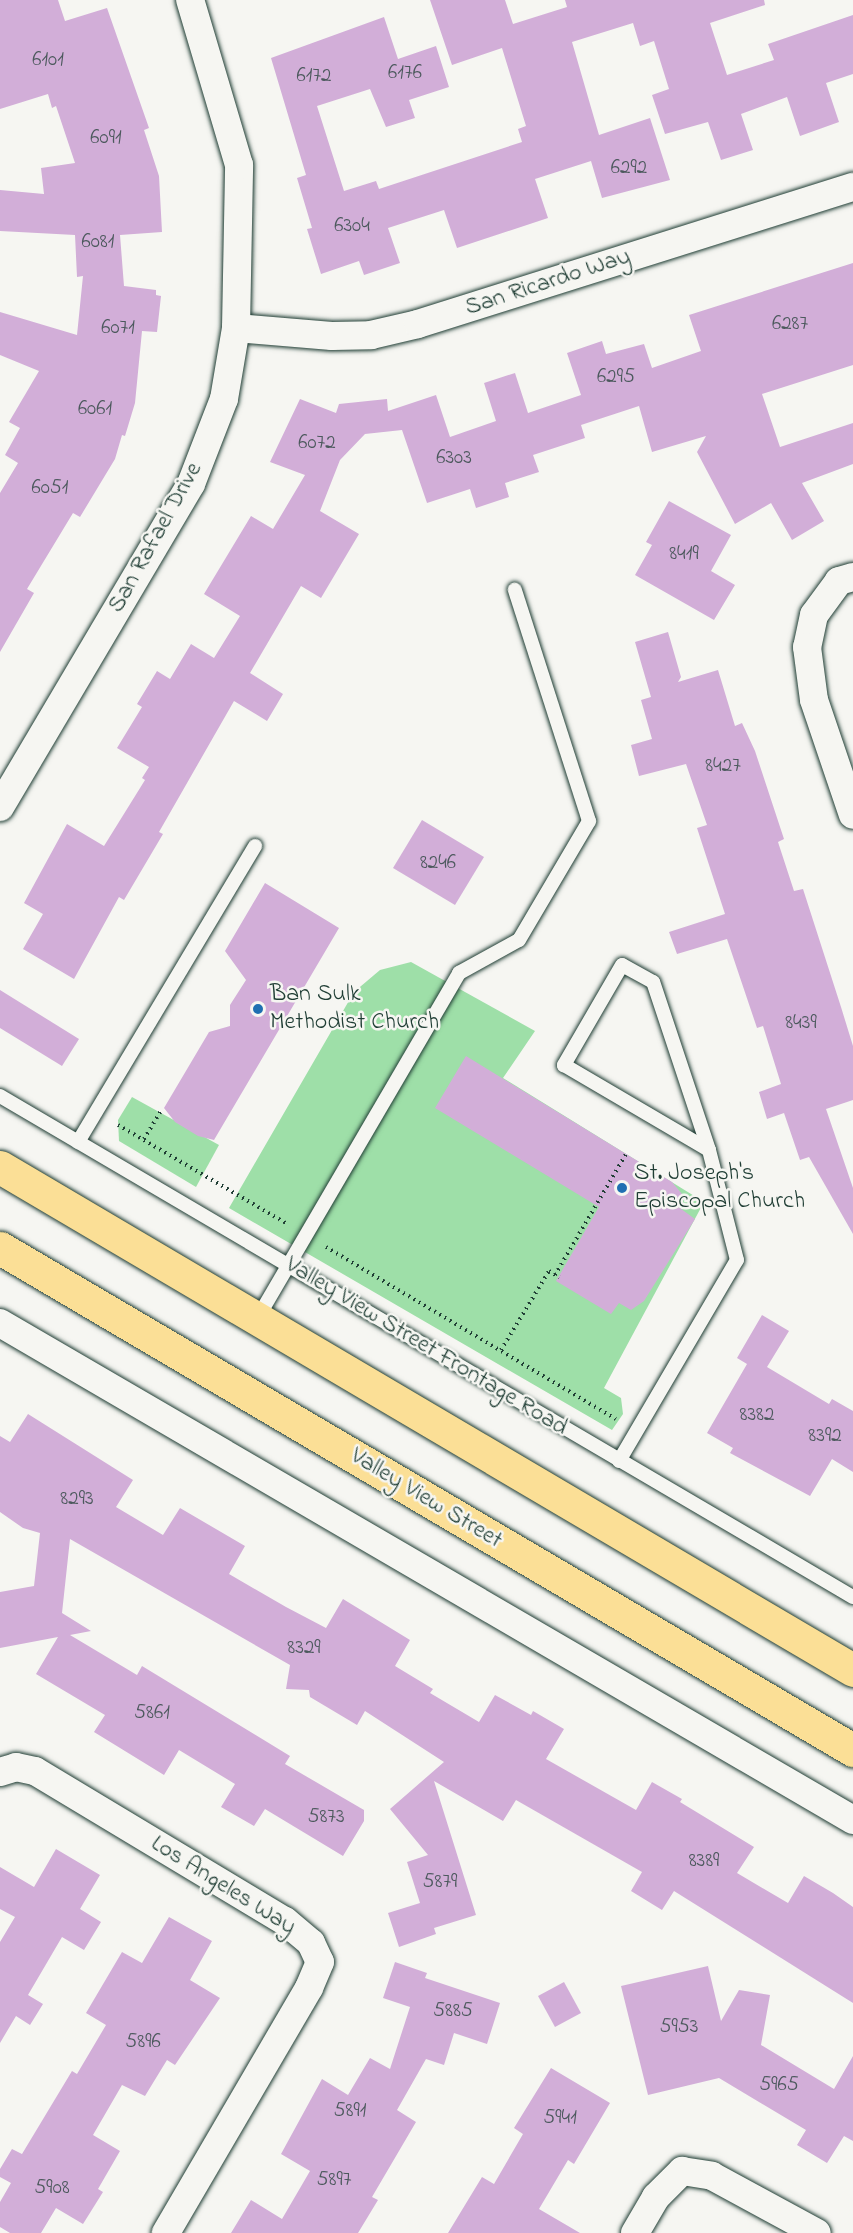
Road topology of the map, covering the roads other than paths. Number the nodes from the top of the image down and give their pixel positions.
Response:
1 (198, 2) edge
2 (853, 187) edge
3 (236, 328) junction
4 (853, 577) edge
5 (515, 590) dead end
6 (0, 807) edge
7 (853, 815) edge
8 (255, 846) dead end
9 (0, 1096) edge
10 (78, 1142) junction
11 (709, 1150) junction
12 (0, 1167) edge
13 (0, 1248) edge
14 (289, 1266) junction
15 (257, 1319) junction
16 (0, 1323) edge
17 (619, 1461) junction
18 (853, 1597) edge
19 (853, 1670) edge
20 (853, 1750) edge
21 (0, 1772) edge
22 (853, 1820) edge
23 (166, 2233) edge
24 (635, 2233) edge
25 (817, 2233) edge

1 - 3 street, San Rafael Drive
2 - 3 street, San Ricardo Way
3 - 6 street, San Rafael Drive
4 - 7 street
5 - 14 lane
8 - 10 lane
9 - 10 lane, Valley View Street Frontage Road
10 - 14 lane, Valley View Street Frontage Road
11 - 11 lane
11 - 17 lane
12 - 15 main road
13 - 20 main road, Valley View Street
14 - 15 lane
14 - 17 lane, Valley View Street Frontage Road
15 - 19 main road
16 - 22 street
17 - 18 lane, Valley View Street Frontage Road
21 - 23 street, Los Angeles Way
24 - 25 street

